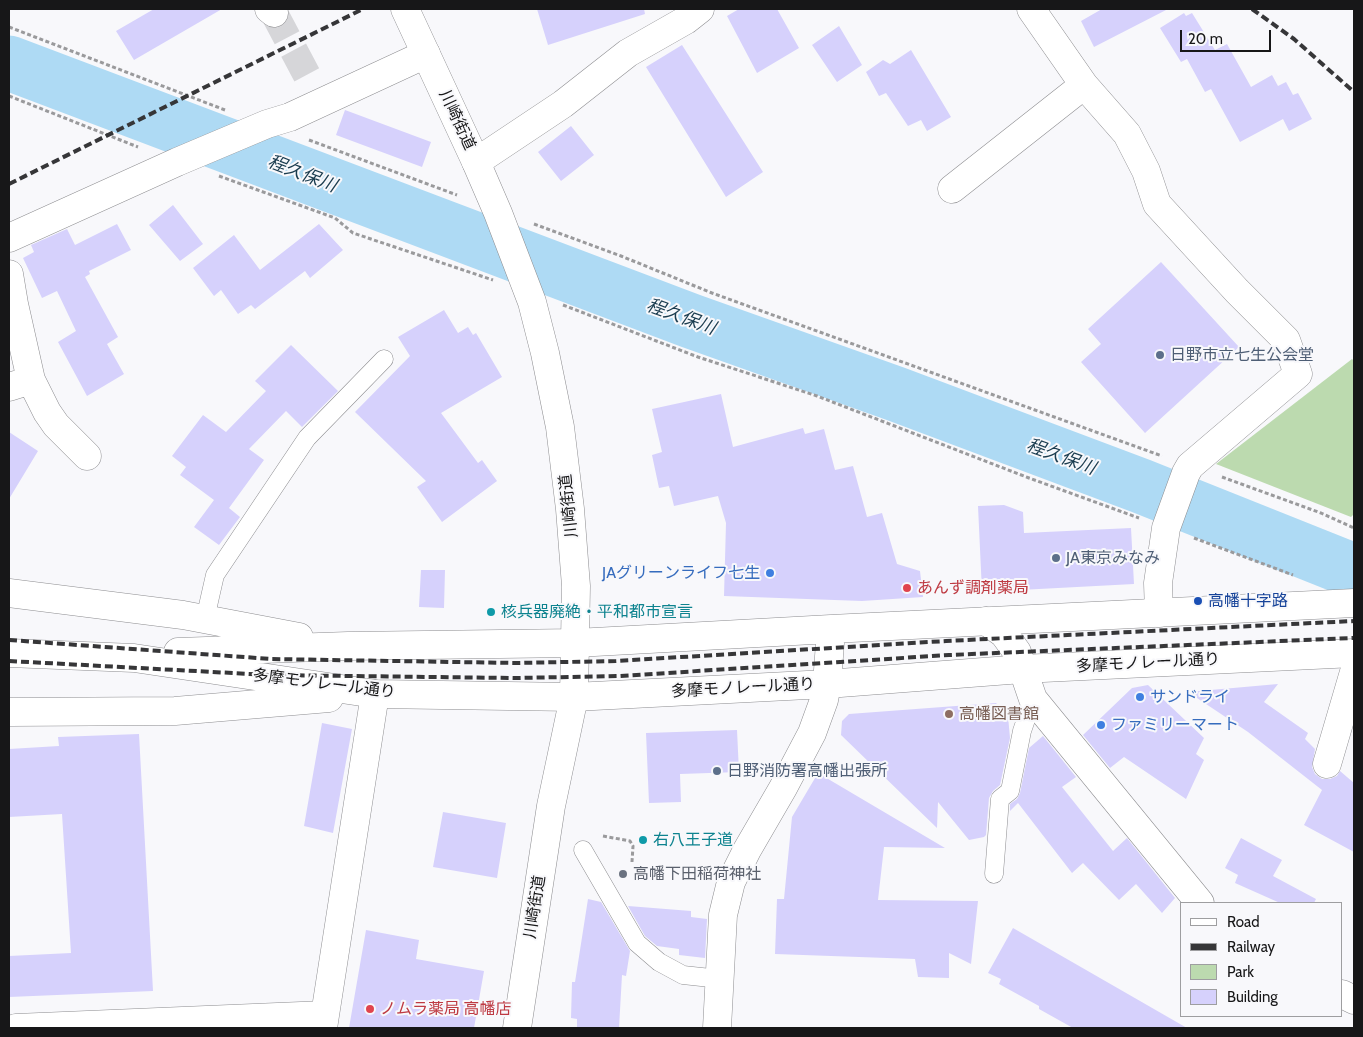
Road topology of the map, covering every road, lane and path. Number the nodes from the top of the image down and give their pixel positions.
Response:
1 (406, 9) edge
2 (700, 9) edge
3 (1031, 9) edge
4 (426, 54) junction
5 (1084, 85) junction
6 (9, 96) edge
7 (177, 162) junction
8 (476, 162) junction
9 (952, 189) dead end
10 (526, 221) dead end
11 (9, 238) edge
12 (9, 274) edge
13 (496, 282) dead end
14 (562, 305) dead end
15 (384, 359) dead end
16 (20, 384) edge
17 (87, 456) dead end
18 (1188, 469) junction
19 (1168, 523) junction
20 (1354, 528) edge
21 (1294, 576) dead end
22 (9, 593) edge
23 (1354, 603) edge
24 (1159, 613) junction
25 (205, 619) junction
26 (986, 621) junction
27 (831, 629) junction
28 (576, 643) junction
29 (348, 646) junction
30 (9, 653) edge
31 (1354, 653) edge
32 (134, 658) junction
33 (1022, 669) junction
34 (1354, 672) edge
35 (828, 684) junction
36 (375, 694) junction
37 (574, 697) junction
38 (1033, 699) junction
39 (9, 712) edge
40 (1327, 764) dead end
41 (596, 835) dead end
42 (583, 850) dead end
43 (632, 862) dead end
44 (994, 874) dead end
45 (1199, 902) edge
46 (720, 979) junction
47 (324, 1021) edge
48 (16, 1028) edge
49 (517, 1028) edge
50 (717, 1028) edge

1 - 4 main road, 川崎街道
2 - 8 main road
3 - 5 main road
4 - 7 main road
4 - 8 main road, 川崎街道
5 - 9 main road
5 - 18 main road
6 - 7 path
7 - 11 main road
7 - 13 path
8 - 28 main road, 川崎街道
10 - 18 path
12 - 16 main road
14 - 19 path
15 - 25 lane
16 - 17 main road
18 - 19 main road
18 - 20 path
19 - 21 path
19 - 24 main road
22 - 25 main road
23 - 24 main road, 多摩モノレール通り
24 - 26 main road, 多摩モノレール通り
25 - 29 main road
26 - 27 main road, 多摩モノレール通り
26 - 33 main road
27 - 28 main road, 多摩モノレール通り
27 - 35 main road
28 - 29 main road, 多摩モノレール通り
28 - 37 main road, 川崎街道
29 - 32 main road, 多摩モノレール通り
30 - 32 main road, 多摩モノレール通り
31 - 33 main road, 多摩モノレール通り
32 - 36 main road, 多摩モノレール通り
33 - 35 main road, 多摩モノレール通り
33 - 38 main road
34 - 40 main road
35 - 37 main road, 多摩モノレール通り
35 - 46 main road
36 - 37 main road, 多摩モノレール通り
36 - 39 main road
36 - 47 main road
37 - 49 main road, 川崎街道
38 - 44 lane
38 - 45 main road
41 - 43 path
42 - 46 lane
46 - 50 main road
47 - 48 main road

